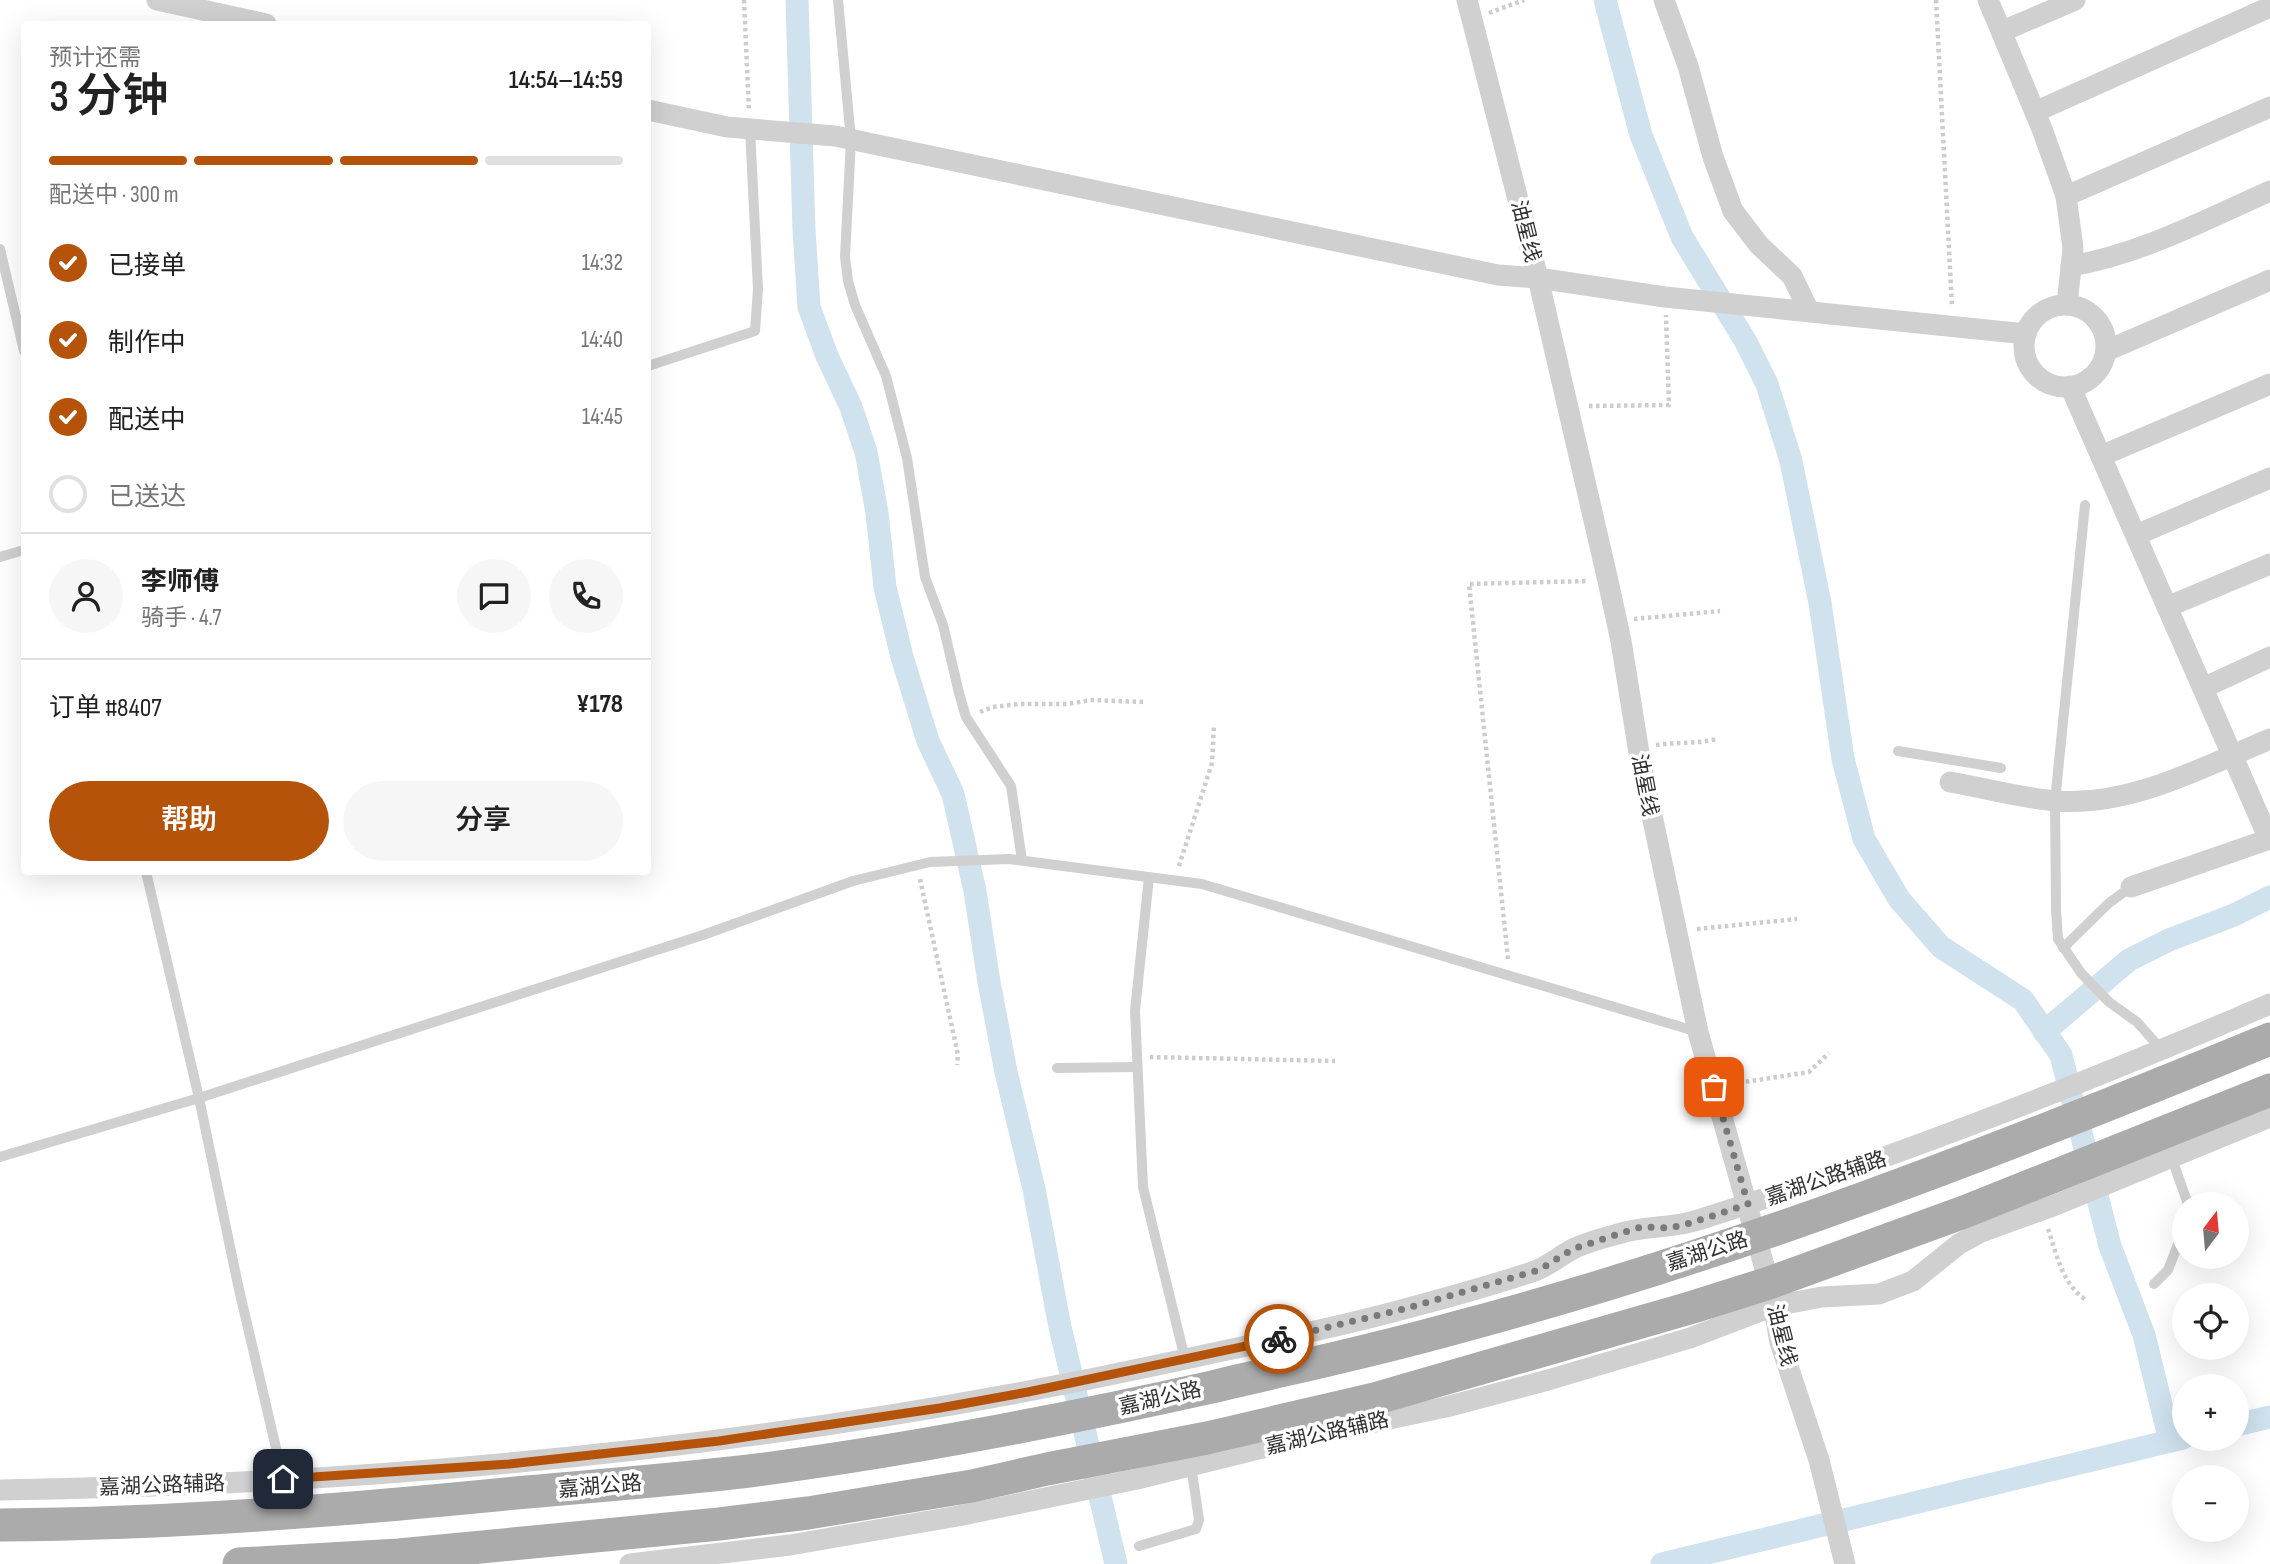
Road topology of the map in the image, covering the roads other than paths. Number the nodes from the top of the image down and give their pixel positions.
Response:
1 (157, 0) edge
2 (838, 0) edge
3 (1664, 0) edge
4 (1988, 0) edge
5 (2075, 0) edge
6 (2270, 7) edge
7 (1470, 10) edge
8 (252, 21) edge
9 (2003, 31) junction
10 (2270, 107) edge
11 (651, 111) edge
12 (2035, 112) junction
13 (758, 130) junction
14 (843, 138) junction
15 (2270, 191) edge
16 (2066, 196) junction
17 (0, 249) edge
18 (2071, 266) junction
19 (1538, 278) junction
20 (2270, 280) edge
21 (2067, 305) junction
22 (1809, 311) junction
23 (2026, 334) junction
24 (21, 338) edge
25 (2106, 351) junction
26 (651, 365) edge
27 (2270, 384) edge
28 (2070, 386) junction
29 (2101, 456) junction
30 (2270, 478) edge
31 (2085, 505) dead end
32 (2136, 536) junction
33 (21, 551) edge
34 (0, 557) edge
35 (2270, 564) edge
36 (2167, 607) junction
37 (2270, 657) edge
38 (2203, 688) junction
39 (2270, 739) edge
40 (1898, 751) dead end
41 (2232, 755) junction
42 (1968, 763) junction
43 (2001, 768) dead end
44 (1958, 783) joint
45 (2055, 801) junction
46 (2270, 839) edge
47 (1022, 860) junction
48 (147, 875) edge
49 (1149, 877) junction
50 (2131, 887) joint
51 (2063, 948) junction
52 (2270, 1004) edge
53 (1698, 1032) junction
54 (2270, 1039) edge
55 (2162, 1050) junction
56 (1136, 1062) junction
57 (1057, 1069) dead end
58 (2142, 1073) junction
59 (2270, 1090) edge
60 (199, 1098) junction
61 (2270, 1118) edge
62 (2162, 1152) junction
63 (0, 1157) edge
64 (2182, 1192) edge
65 (2049, 1198) junction
66 (1752, 1219) junction
67 (2172, 1260) edge
68 (2154, 1284) dead end
69 (1772, 1294) junction
70 (1185, 1359) junction
71 (1191, 1465) junction
72 (1134, 1466) junction
73 (283, 1479) junction
74 (1052, 1482) junction
75 (0, 1490) edge
76 (292, 1514) junction
77 (0, 1525) edge
78 (1139, 1546) dead end
79 (313, 1563) edge
80 (239, 1564) edge
81 (630, 1564) edge
82 (1845, 1564) edge

1 - 8 street
2 - 14 lane
3 - 22 street
4 - 9 street
5 - 9 street
6 - 12 street
7 - 19 street, 油星线
9 - 12 street
10 - 16 street
11 - 13 street
12 - 16 street
13 - 14 street
13 - 26 lane
14 - 19 street
14 - 47 lane
15 - 18 street
16 - 18 street
17 - 24 lane
18 - 21 street
19 - 22 street
19 - 53 street, 油星线
20 - 25 street
21 - 23 street
21 - 25 street
22 - 23 street
23 - 28 street
25 - 28 street
27 - 29 street
28 - 29 street
29 - 32 street
30 - 32 street
31 - 45 lane
32 - 36 street
33 - 34 lane
35 - 36 street
36 - 38 street
37 - 38 street
38 - 41 street
39 - 41 street
40 - 42 lane
41 - 45 street
41 - 46 street
42 - 43 lane
42 - 44 lane
44 - 45 street
45 - 51 lane
46 - 50 street
47 - 49 lane
47 - 60 lane
48 - 60 lane
49 - 53 lane
49 - 56 lane
50 - 51 lane
51 - 55 lane
52 - 55 street
53 - 66 street, 油星线
54 - 58 main road, 嘉湖公路
55 - 58 street
56 - 57 lane
56 - 70 lane
58 - 66 main road, 嘉湖公路
59 - 62 main road
60 - 63 lane
60 - 73 lane
61 - 62 street
62 - 64 lane
62 - 65 main road
65 - 69 main road
65 - 69 street, 嘉湖公路辅路
66 - 69 street, 油星线
66 - 70 street, 嘉湖公路辅路
66 - 76 main road, 嘉湖公路
67 - 68 lane
69 - 71 street, 嘉湖公路辅路
69 - 72 main road
69 - 82 street, 油星线
70 - 73 street, 嘉湖公路辅路
71 - 72 street, 嘉湖公路辅路
71 - 78 lane
72 - 74 main road
73 - 75 street, 嘉湖公路辅路
73 - 76 lane
74 - 79 main road
74 - 81 street
76 - 77 main road, 嘉湖公路
79 - 80 main road

